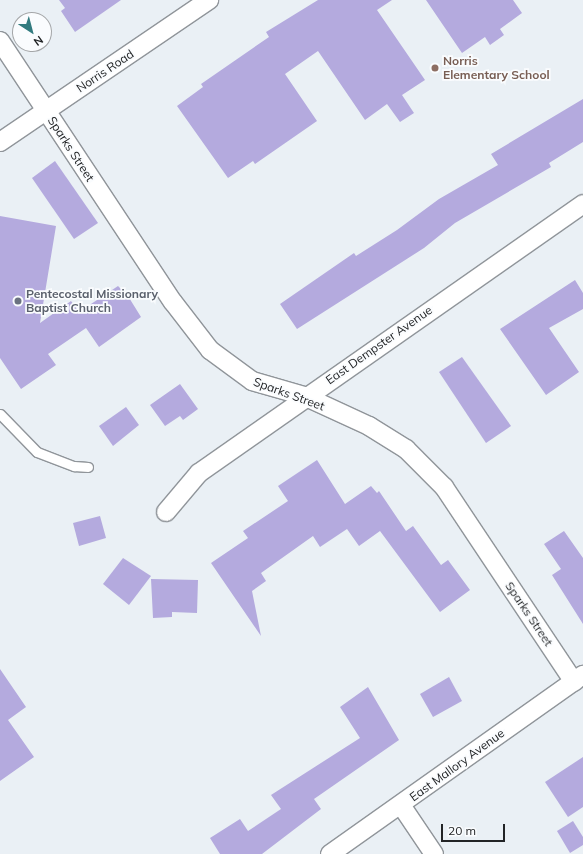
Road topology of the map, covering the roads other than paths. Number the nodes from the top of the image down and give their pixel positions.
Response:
1 (209, 0) edge
2 (0, 41) edge
3 (46, 111) junction
4 (0, 142) edge
5 (583, 204) edge
6 (304, 396) junction
7 (0, 414) edge
8 (88, 467) dead end
9 (166, 512) dead end
10 (578, 678) edge
11 (401, 805) junction
12 (330, 854) edge
13 (434, 854) edge

1 - 3 street, Norris Road
2 - 3 street, Sparks Street
3 - 4 street, Norris Road
3 - 6 street, Sparks Street
5 - 6 street, East Dempster Avenue
6 - 9 street, East Dempster Avenue
6 - 10 street, Sparks Street
7 - 8 lane
10 - 11 street, East Mallory Avenue
11 - 12 street, East Mallory Avenue
11 - 13 street

